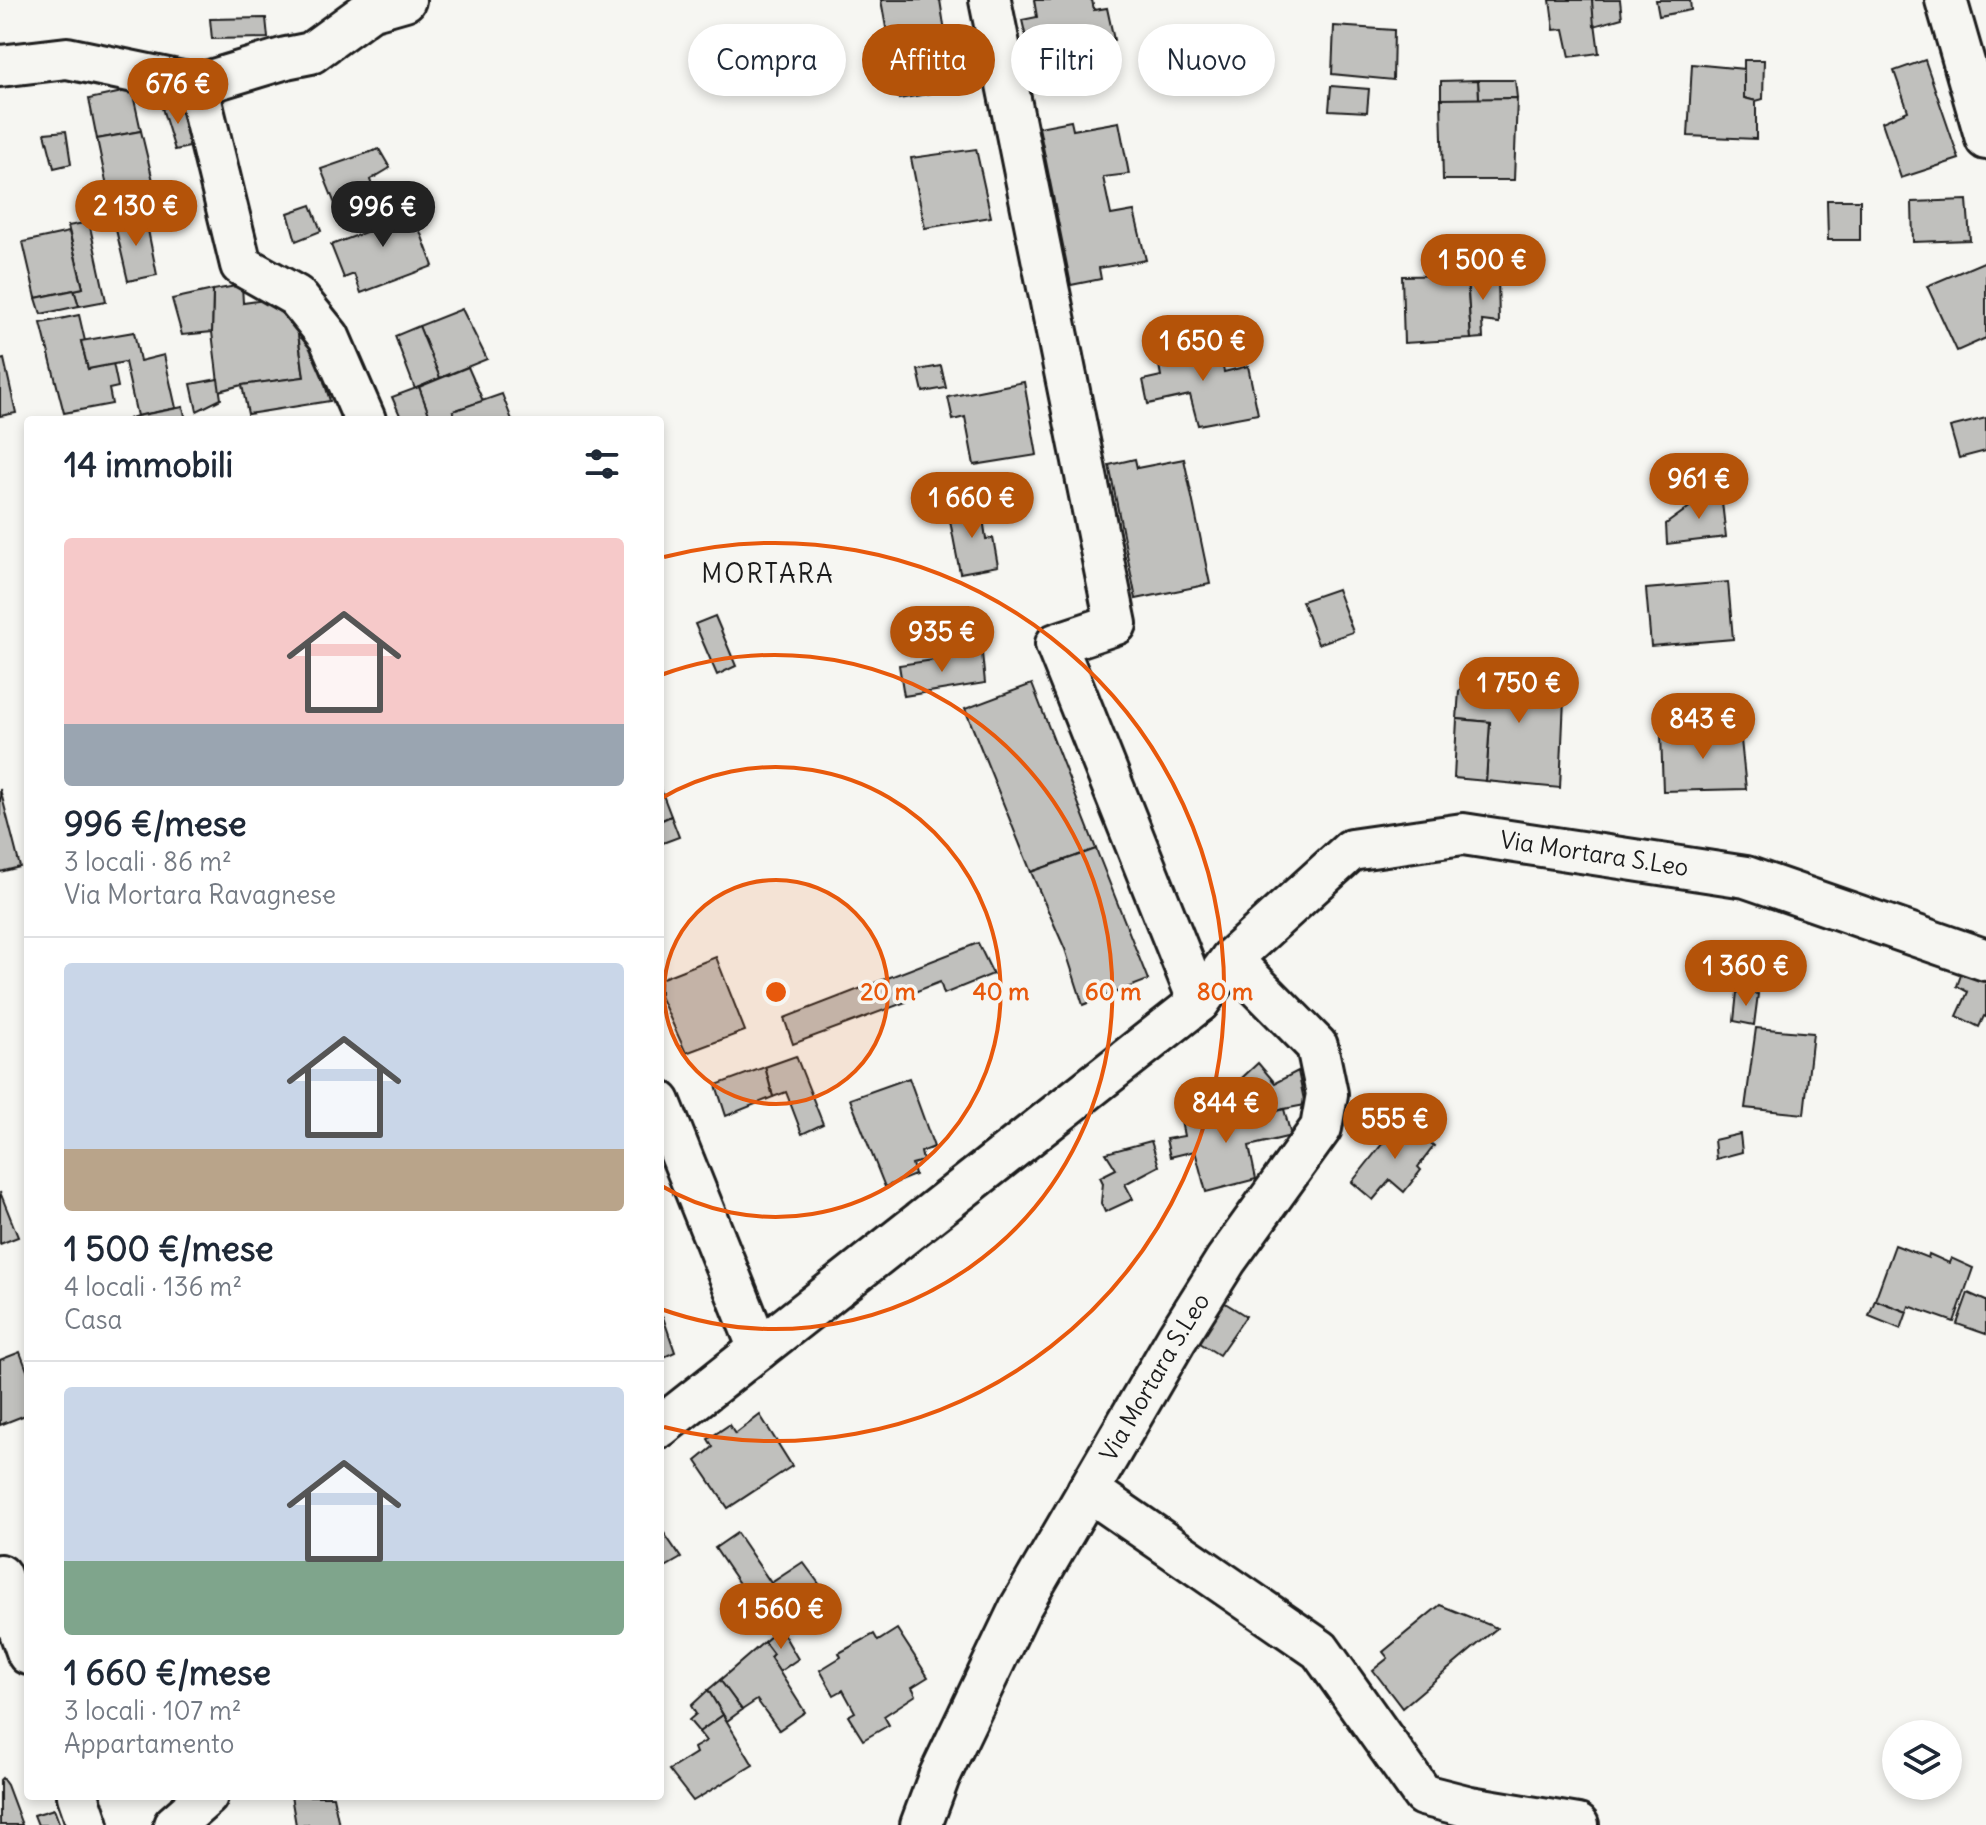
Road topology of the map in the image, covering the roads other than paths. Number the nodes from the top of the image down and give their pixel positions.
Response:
1 (405, 0) edge
2 (990, 0) edge
3 (1946, 0) edge
4 (0, 66) edge
5 (197, 85) junction
6 (1986, 139) edge
7 (363, 416) edge
8 (1231, 959) junction
9 (1986, 960) edge
10 (1199, 1002) junction
11 (664, 1112) edge
12 (759, 1349) junction
13 (664, 1424) edge
14 (1088, 1490) junction
15 (0, 1575) edge
16 (24, 1643) edge
17 (79, 1800) edge
18 (202, 1800) edge
19 (88, 1825) edge
20 (174, 1825) edge
21 (921, 1825) edge
22 (1578, 1825) edge

1 - 5 street
2 - 10 street
3 - 6 street
4 - 5 street
5 - 7 street
8 - 9 street, Via Mortara S.Leo
8 - 10 street, Via Mortara S.Leo
8 - 14 street, Via Mortara S.Leo
10 - 12 street, Via Mortara S.Leo
11 - 12 street
12 - 13 street, Via Mortara S.Leo
14 - 21 street, Via Mortara S.Leo
14 - 22 street
15 - 16 street
17 - 19 street
18 - 20 street

